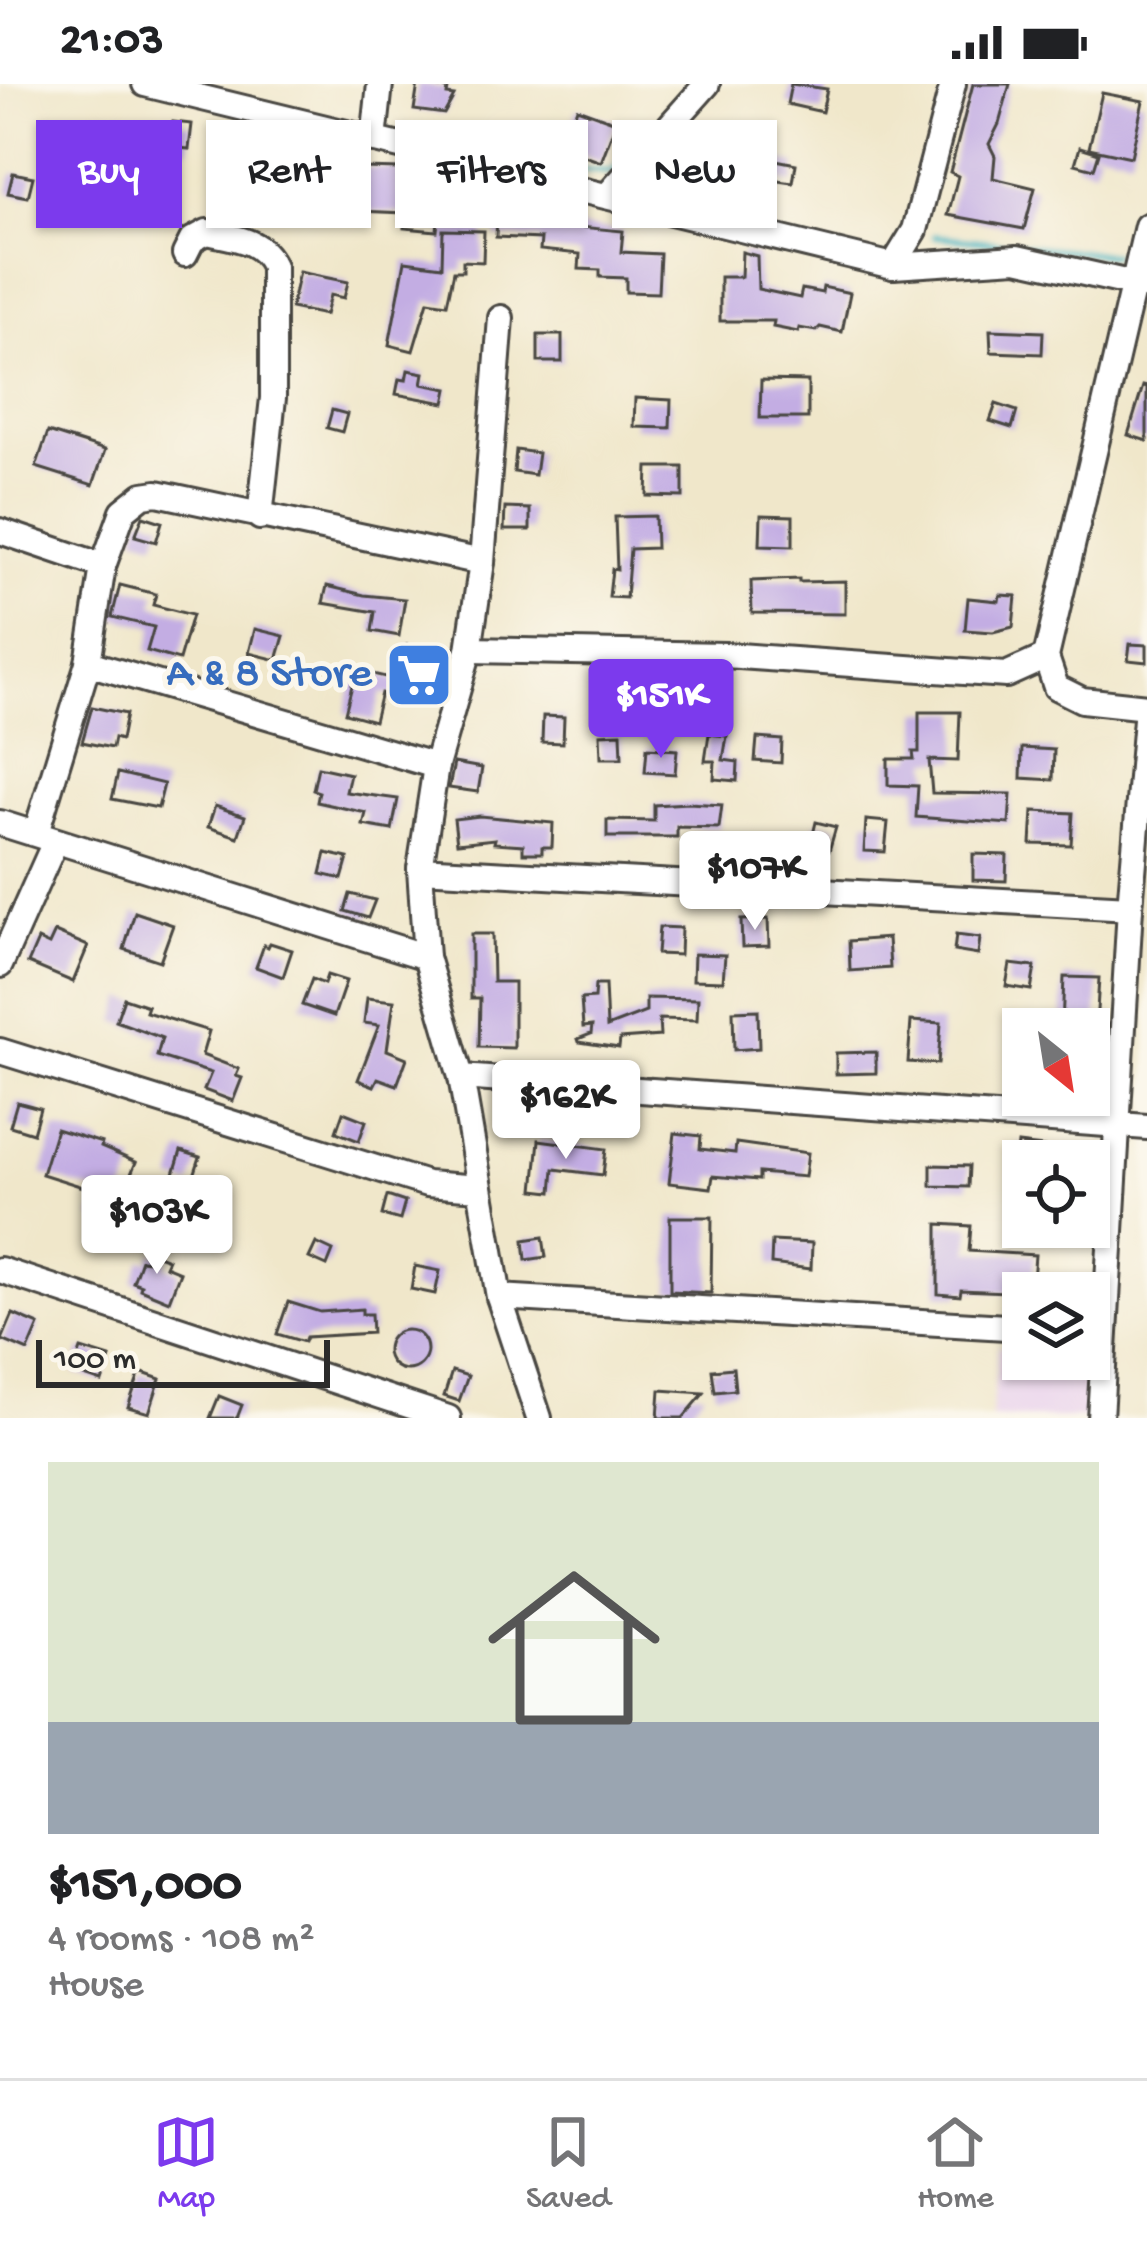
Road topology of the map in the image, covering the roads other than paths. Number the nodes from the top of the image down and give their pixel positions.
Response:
1 (380, 84) edge
2 (707, 84) edge
3 (952, 84) edge
4 (150, 85) edge
5 (374, 140) junction
6 (608, 196) junction
7 (1147, 226) edge
8 (185, 254) dead end
9 (893, 266) junction
10 (1139, 285) edge
11 (501, 318) dead end
12 (260, 517) junction
13 (0, 531) edge
14 (482, 562) junction
15 (103, 566) junction
16 (469, 650) junction
17 (1046, 657) junction
18 (88, 663) junction
19 (436, 766) junction
20 (0, 823) edge
21 (46, 837) junction
22 (420, 869) junction
23 (1130, 908) junction
24 (426, 957) junction
25 (0, 965) edge
26 (0, 1051) edge
27 (461, 1077) junction
28 (1118, 1125) junction
29 (1147, 1127) edge
30 (479, 1187) junction
31 (0, 1270) edge
32 (1103, 1272) edge
33 (499, 1297) junction
34 (1002, 1327) edge
35 (1099, 1380) edge
36 (531, 1412) edge
37 (448, 1418) edge
38 (1100, 1418) edge

1 - 5 street
2 - 6 street
3 - 9 street
4 - 5 street
5 - 6 street
6 - 9 street
7 - 10 street
8 - 12 street
9 - 10 street
10 - 17 street
11 - 14 street
12 - 14 street
12 - 15 street
13 - 15 street
14 - 16 street
15 - 18 street
16 - 17 street
16 - 19 street
17 - 23 street
18 - 19 street
18 - 21 street
19 - 22 street
20 - 21 street
21 - 24 street
21 - 25 street
22 - 23 street
22 - 24 street
23 - 28 street
24 - 27 street
26 - 30 street
27 - 28 street
27 - 30 street
28 - 29 street
28 - 32 street
30 - 33 street
31 - 37 street
33 - 34 street
33 - 36 street
35 - 38 street

